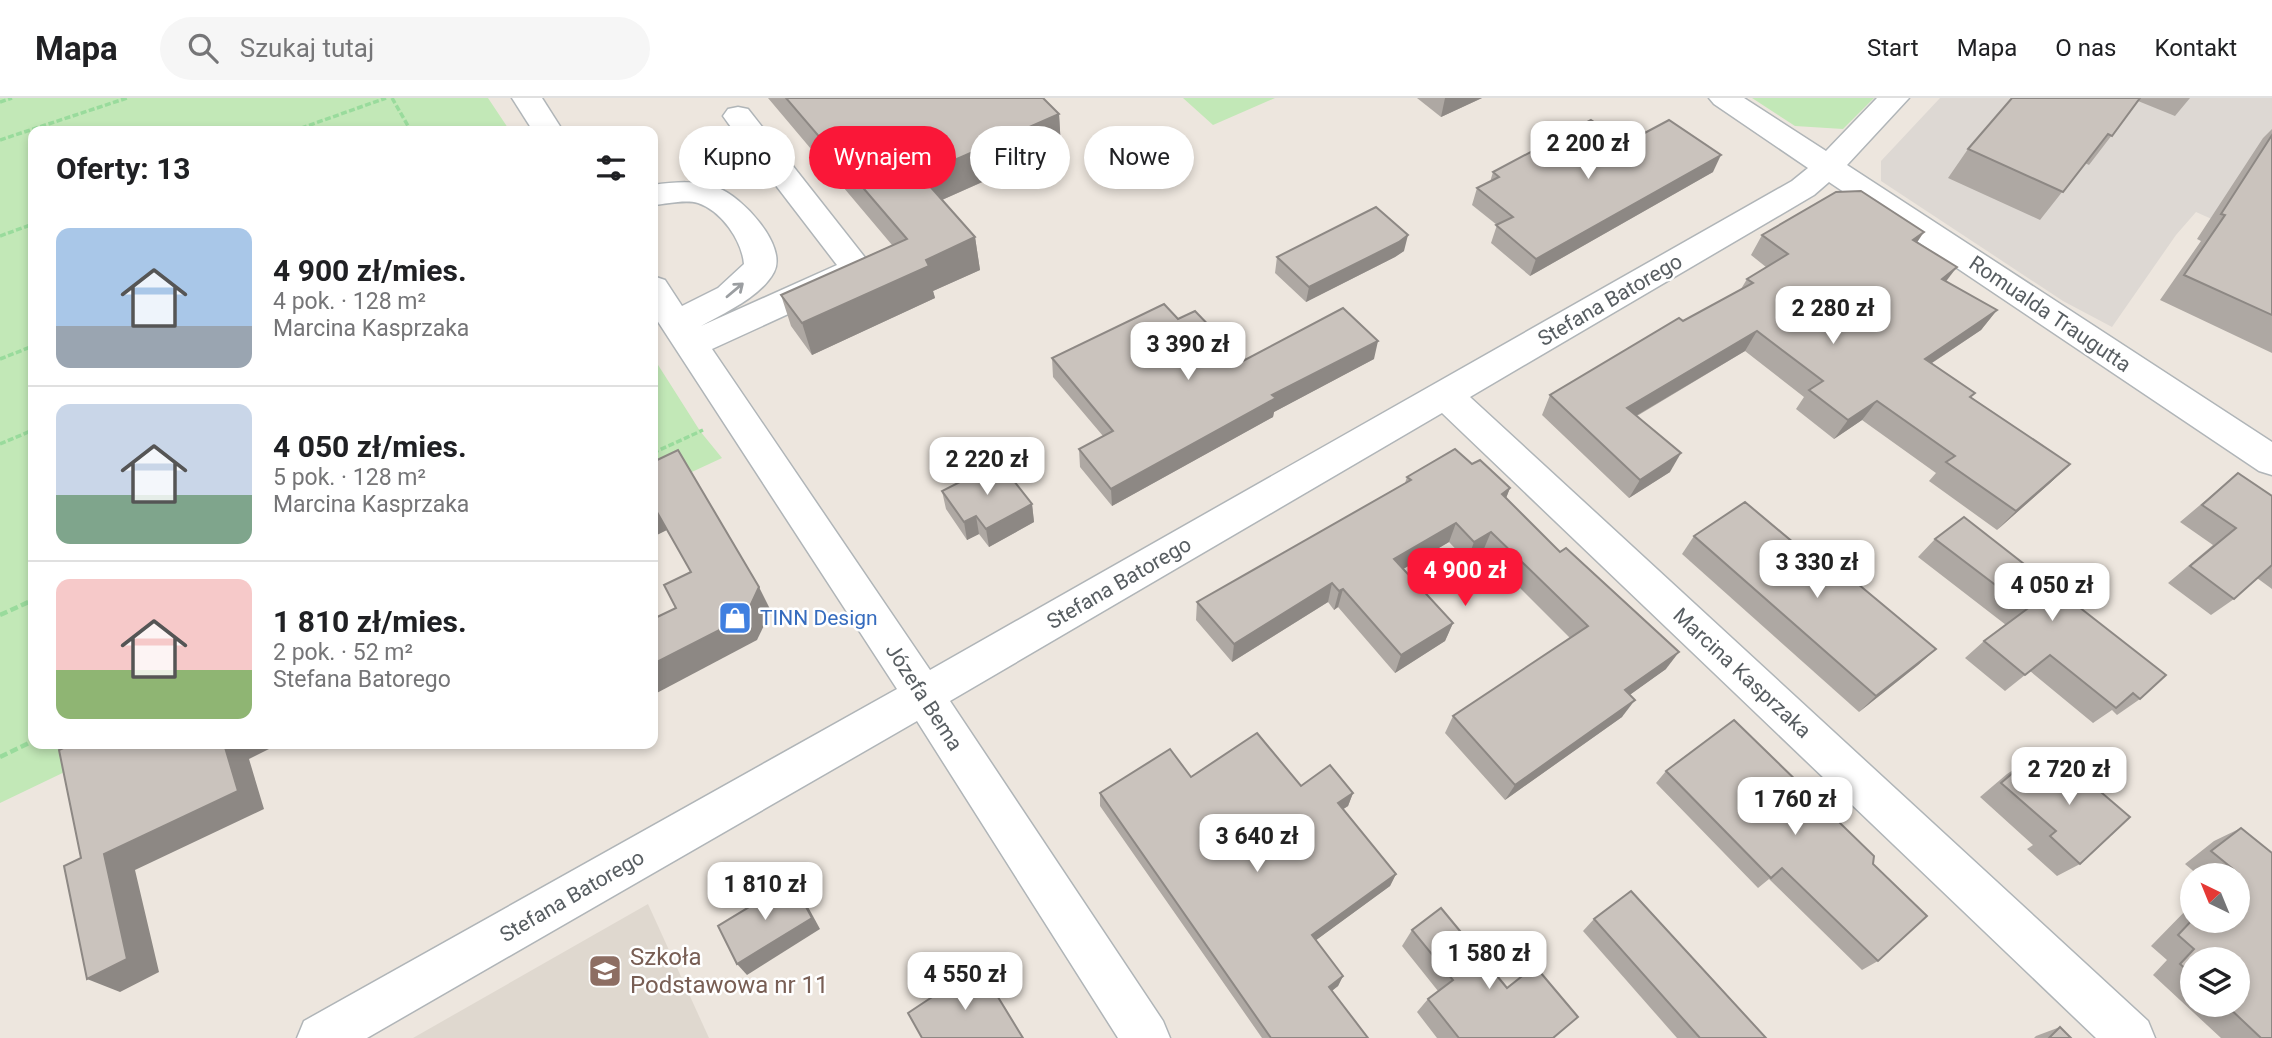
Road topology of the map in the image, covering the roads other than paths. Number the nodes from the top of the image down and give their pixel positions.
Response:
1 (527, 98) edge
2 (1724, 98) edge
3 (1895, 98) edge
4 (738, 116) dead end
5 (545, 126) edge
6 (1828, 167) junction
7 (658, 194) edge
8 (658, 296) edge
9 (683, 335) junction
10 (1445, 395) junction
11 (2272, 461) edge
12 (923, 696) junction
13 (321, 1038) edge
14 (1146, 1038) edge
15 (2131, 1038) edge

1 - 5 street
2 - 6 street, Romualda Traugutta
3 - 6 street, Stefana Batorego
4 - 9 street
6 - 10 street, Stefana Batorego
6 - 11 street, Romualda Traugutta
9 -> 7 street
8 - 9 street, Józefa Bema
9 - 12 street, Józefa Bema
10 - 12 street, Stefana Batorego
10 - 15 street, Marcina Kasprzaka
12 - 13 street, Stefana Batorego
12 - 14 street, Józefa Bema

